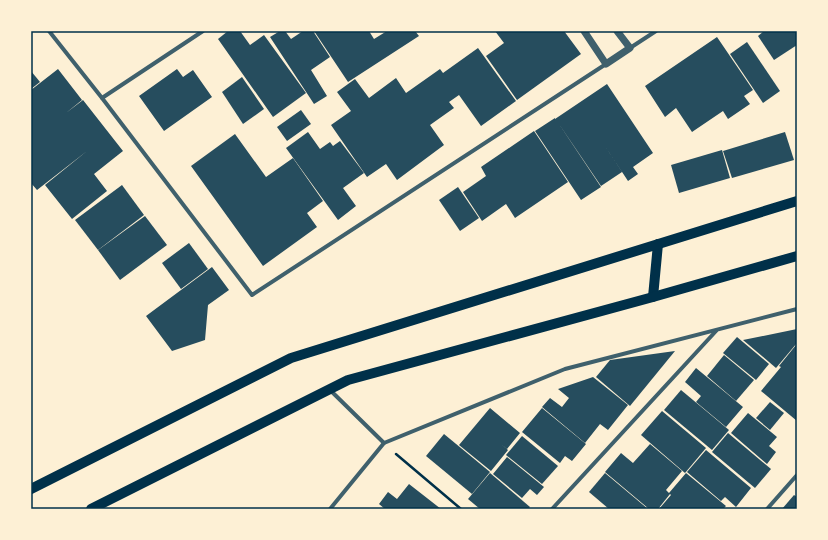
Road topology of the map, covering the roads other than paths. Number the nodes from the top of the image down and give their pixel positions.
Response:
1 (49, 31) edge
2 (203, 31) edge
3 (584, 31) edge
4 (617, 31) edge
5 (656, 31) edge
6 (630, 48) junction
7 (606, 64) junction
8 (102, 98) junction
9 (797, 201) edge
10 (658, 244) junction
11 (797, 256) edge
12 (653, 296) junction
13 (797, 309) edge
14 (716, 330) junction
15 (329, 389) junction
16 (384, 443) junction
17 (797, 475) edge
18 (31, 488) edge
19 (91, 509) edge
20 (330, 509) edge
21 (552, 509) edge
22 (767, 509) edge

1 - 8 street
2 - 8 street
3 - 7 street
4 - 6 street
5 - 6 street
6 - 7 street
7 - 8 street
9 - 10 main road
10 - 12 main road
10 - 18 main road
11 - 12 main road
12 - 15 main road
13 - 14 street
14 - 16 street
14 - 21 street
15 - 16 street
15 - 19 main road
16 - 20 street
17 - 22 street

